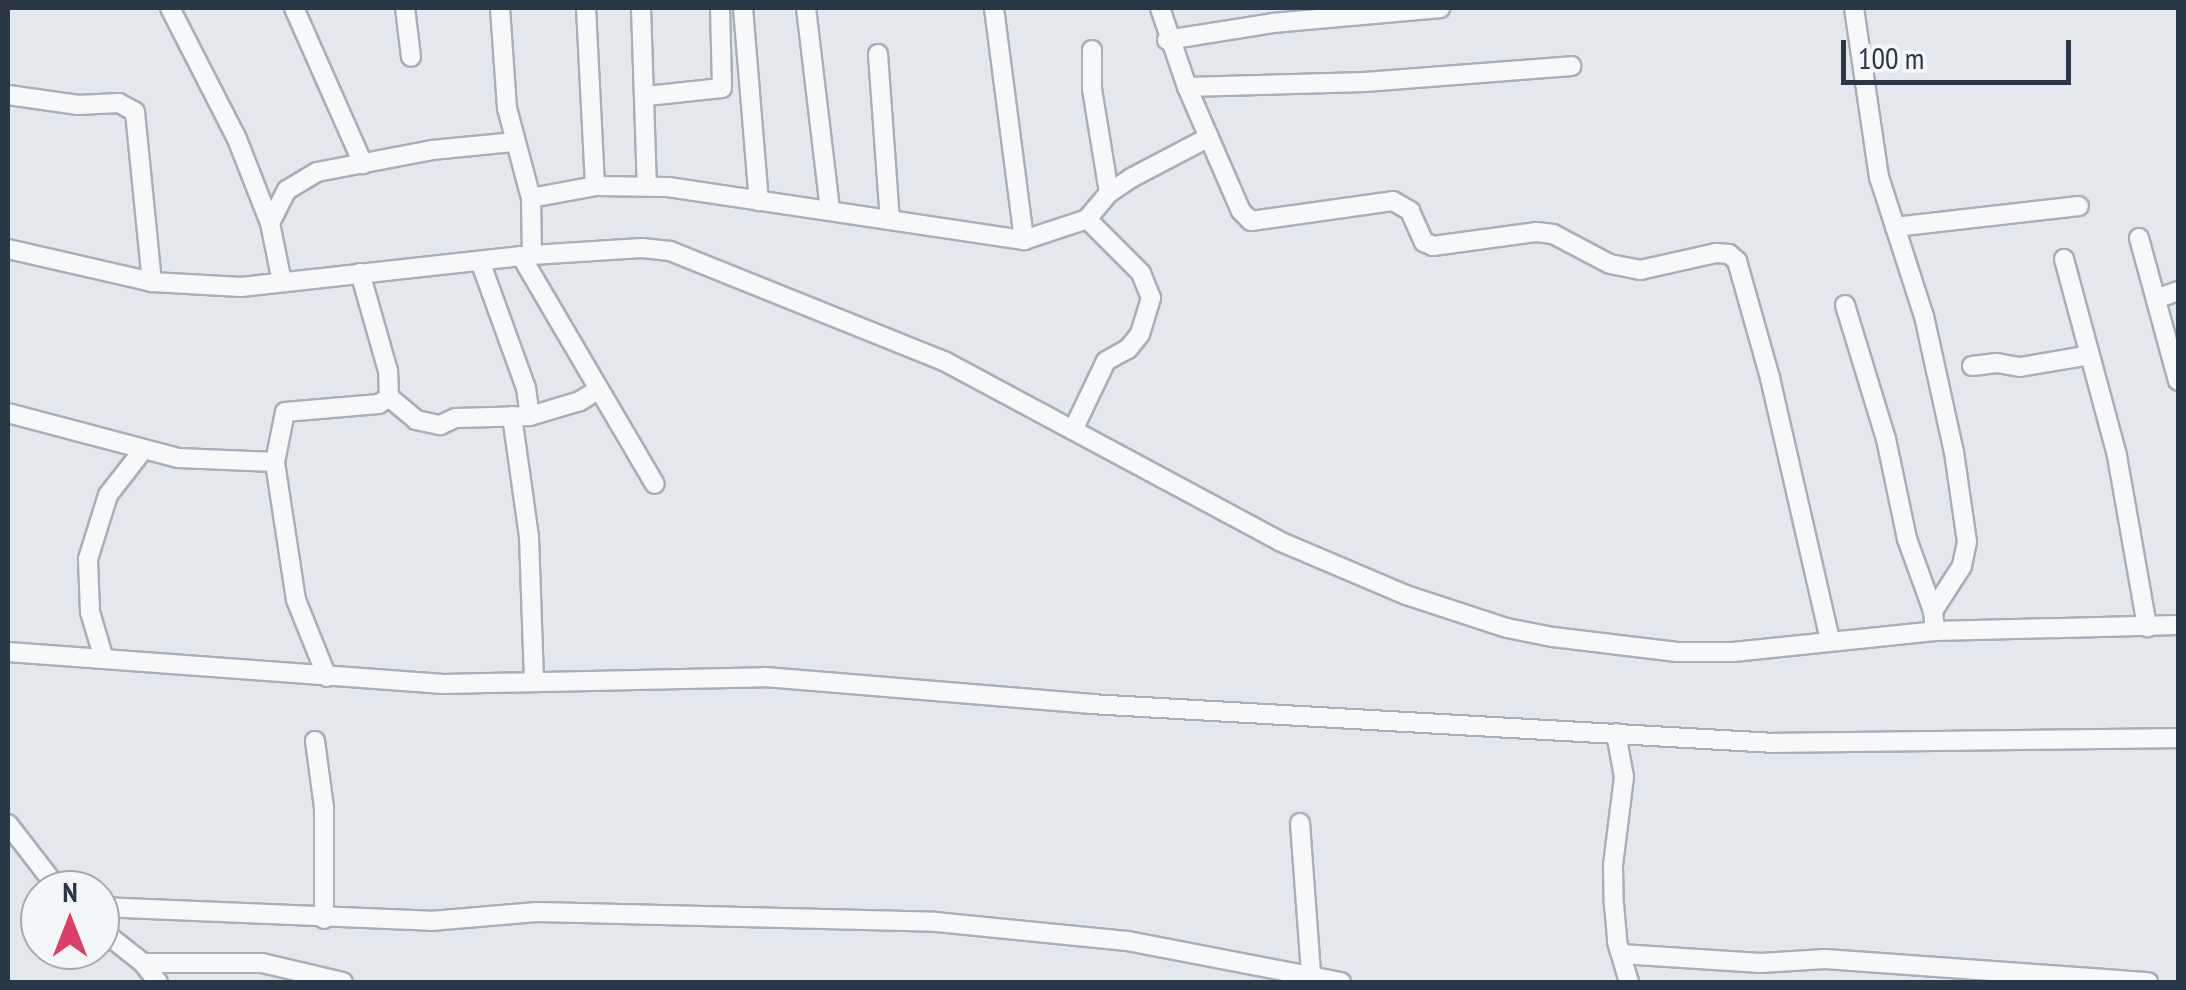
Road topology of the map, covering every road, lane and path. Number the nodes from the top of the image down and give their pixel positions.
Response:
1 (170, 8) edge
2 (294, 8) edge
3 (405, 8) edge
4 (500, 8) edge
5 (586, 8) edge
6 (640, 8) edge
7 (720, 8) edge
8 (743, 8) edge
9 (806, 8) edge
10 (994, 8) edge
11 (1160, 8) edge
12 (1440, 8) edge
13 (1854, 8) edge
14 (1168, 40) junction
15 (1092, 50) dead end
16 (878, 54) dead end
17 (411, 58) dead end
18 (1571, 66) dead end
19 (1187, 87) junction
20 (8, 95) edge
21 (646, 96) junction
22 (1209, 136) junction
23 (513, 142) junction
24 (363, 164) junction
25 (594, 186) junction
26 (646, 186) junction
27 (1109, 193) junction
28 (530, 198) junction
29 (758, 200) junction
30 (2079, 206) dead end
31 (830, 210) junction
32 (1087, 219) junction
33 (890, 220) junction
34 (270, 223) junction
35 (1895, 227) junction
36 (2139, 238) dead end
37 (1024, 240) junction
38 (8, 249) edge
39 (526, 256) junction
40 (2064, 259) dead end
41 (480, 262) junction
42 (360, 273) junction
43 (152, 282) junction
44 (282, 282) junction
45 (2178, 291) edge
46 (2156, 299) junction
47 (1845, 304) dead end
48 (2090, 355) junction
49 (2175, 356) edge
50 (1972, 366) dead end
51 (2178, 381) edge
52 (599, 389) junction
53 (389, 397) junction
54 (8, 414) edge
55 (521, 416) junction
56 (1073, 430) junction
57 (143, 450) junction
58 (275, 462) junction
59 (655, 484) dead end
60 (1933, 610) junction
61 (2178, 625) edge
62 (2147, 627) junction
63 (1935, 631) junction
64 (1830, 641) junction
65 (8, 652) edge
66 (104, 659) junction
67 (327, 677) junction
68 (534, 680) junction
69 (1616, 733) junction
70 (2178, 738) edge
71 (314, 741) dead end
72 (8, 824) edge
73 (1300, 824) dead end
74 (44, 870) edge
75 (120, 908) edge
76 (324, 918) junction
77 (120, 944) edge
78 (1620, 954) junction
79 (143, 963) junction
80 (1310, 974) junction
81 (158, 982) edge
82 (344, 982) edge
83 (1341, 982) edge
84 (1629, 982) edge
85 (2148, 982) edge

1 - 34 street
2 - 24 street
3 - 17 street
4 - 23 street
5 - 25 street
6 - 21 street
7 - 21 street
8 - 29 street
9 - 31 street
10 - 37 street
11 - 14 street
12 - 14 street
13 - 35 street
14 - 19 street
15 - 27 street
16 - 33 street
18 - 19 street
19 - 22 street
20 - 43 street
21 - 26 street
22 - 27 street
22 - 64 street
23 - 24 street
23 - 28 street
24 - 34 street
25 - 26 street
25 - 28 street
26 - 29 street
27 - 32 street
28 - 39 street
29 - 31 street
30 - 35 street
31 - 33 street
32 - 37 street
32 - 56 street
33 - 37 street
34 - 44 street
35 - 60 street
36 - 46 street
38 - 43 street
39 - 41 street
39 - 52 street
39 - 56 street
40 - 48 street
41 - 42 street
41 - 55 street
42 - 44 street
42 - 53 street
43 - 44 street
45 - 46 street
46 - 49 street
47 - 60 street
48 - 50 street
48 - 62 street
49 - 51 street
52 - 55 street
52 - 59 street
53 - 55 street
53 - 58 street
54 - 57 street
55 - 68 street
56 - 64 street
57 - 58 street
57 - 66 street
58 - 67 street
60 - 63 street
61 - 62 street
62 - 63 street
63 - 64 street
65 - 66 street
66 - 67 street
67 - 68 street
68 - 69 street
69 - 70 street
69 - 78 street
71 - 76 street
72 - 74 street
73 - 80 street
75 - 76 street
76 - 80 street
77 - 79 street
78 - 84 street
78 - 85 street
79 - 81 street
79 - 82 street
80 - 83 street

